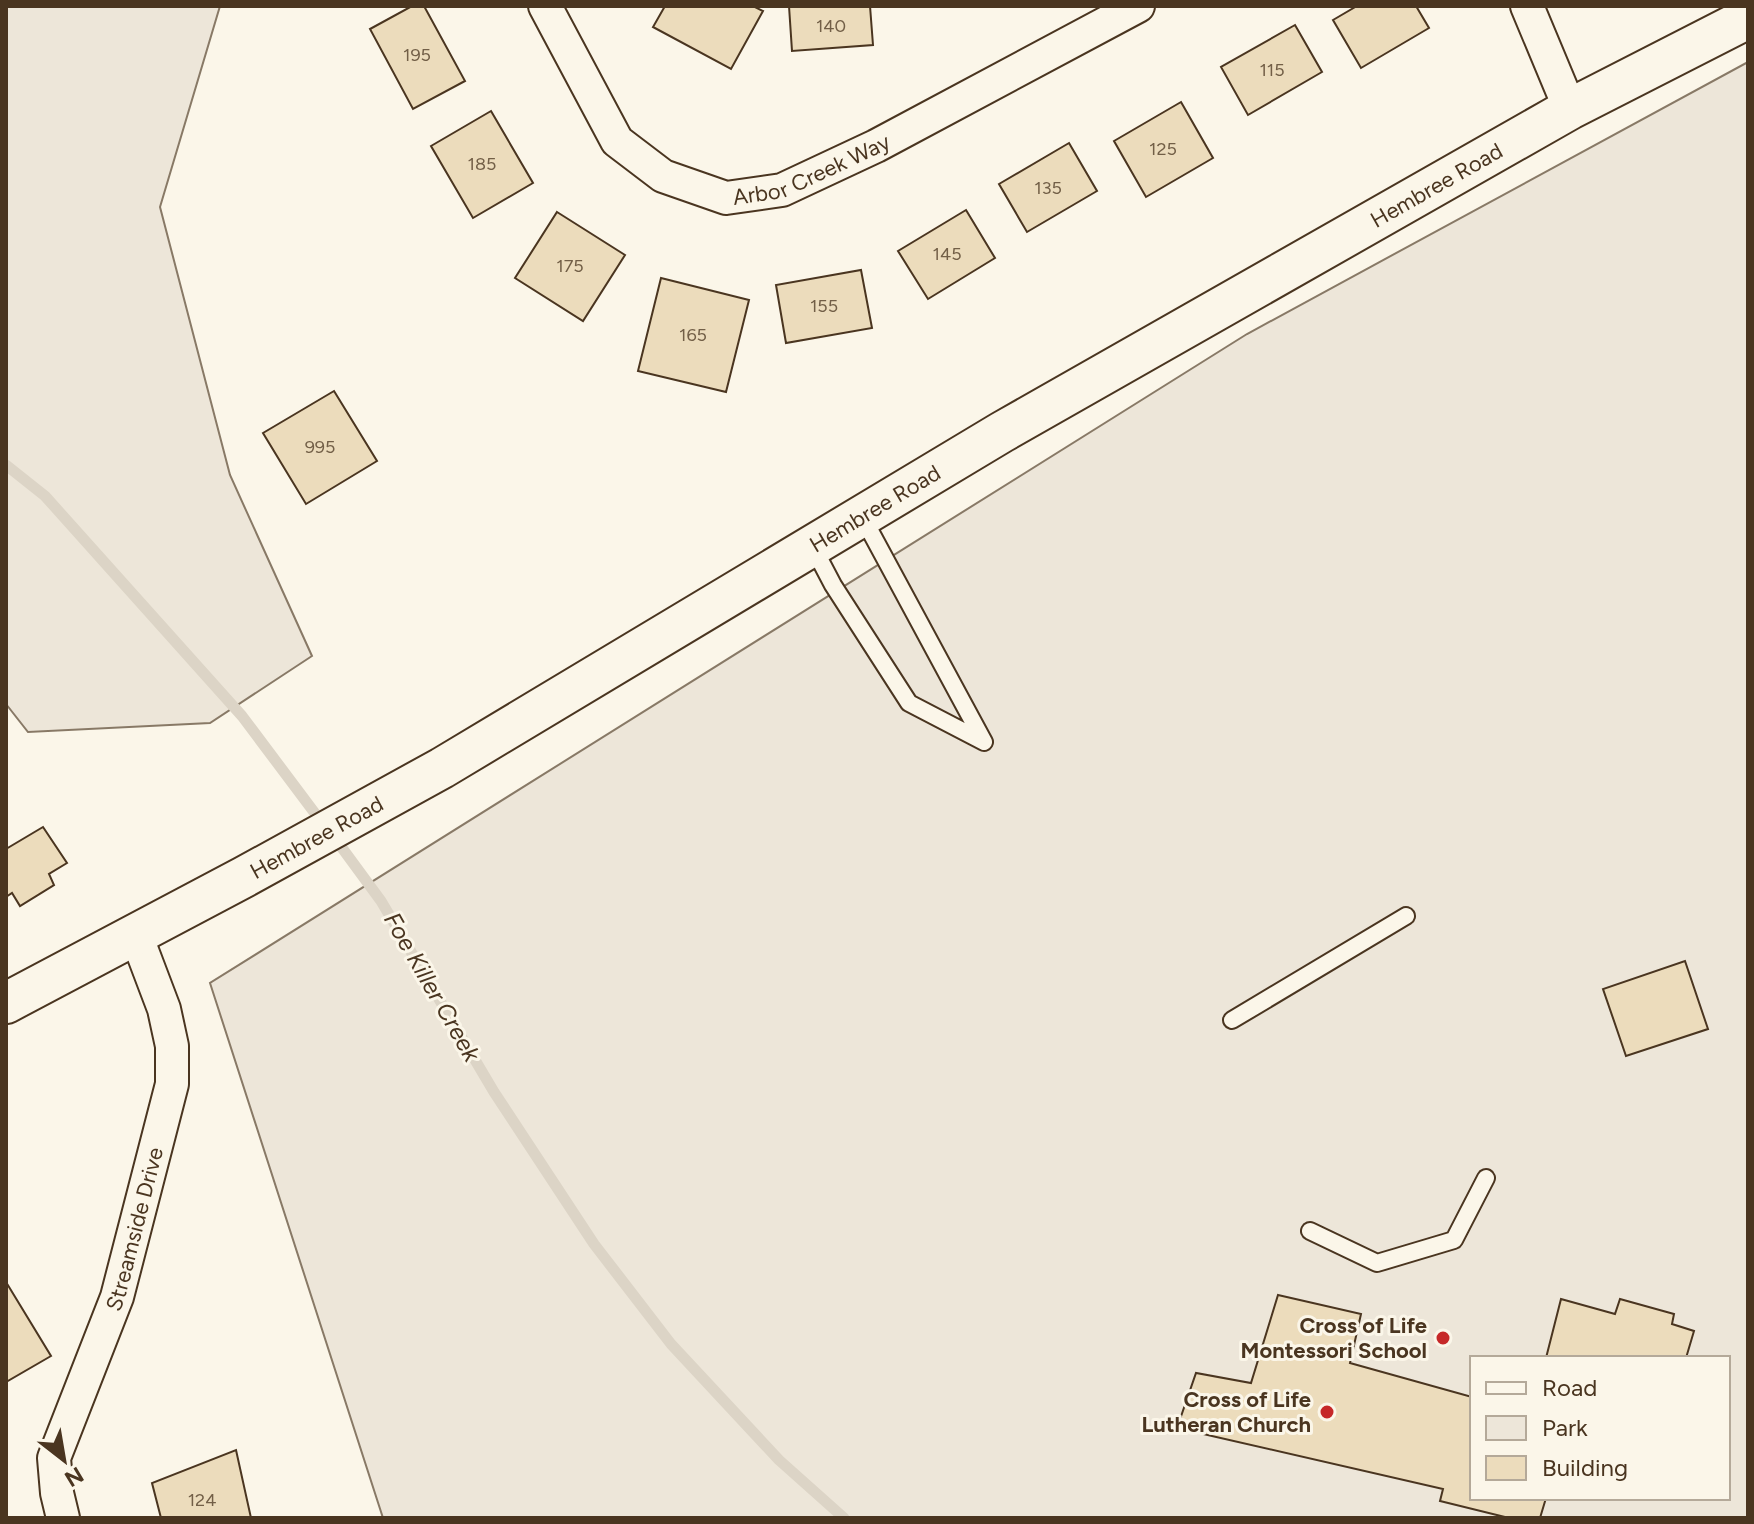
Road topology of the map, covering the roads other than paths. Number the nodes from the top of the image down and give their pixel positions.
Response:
1 (545, 6) edge
2 (1138, 6) edge
3 (1527, 6) edge
4 (1748, 18) edge
5 (1570, 109) junction
6 (862, 516) junction
7 (812, 545) junction
8 (1406, 916) dead end
9 (136, 935) junction
10 (6, 1003) edge
11 (1232, 1020) dead end
12 (1486, 1178) dead end
13 (1310, 1231) dead end
14 (63, 1518) edge

1 - 2 street, Arbor Creek Way
3 - 5 street
4 - 5 street, Hembree Road
5 - 6 street, Hembree Road
6 - 7 street, Hembree Road
6 - 7 lane
7 - 9 street, Hembree Road
8 - 11 lane
9 - 10 street, Hembree Road
9 - 14 street, Streamside Drive
12 - 13 lane

